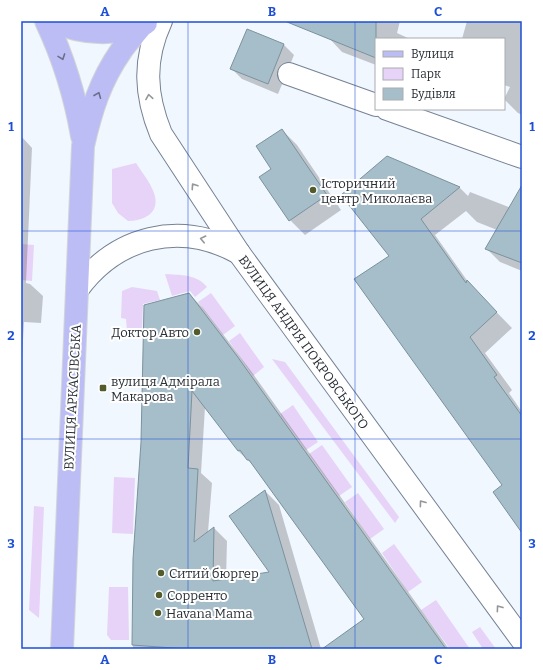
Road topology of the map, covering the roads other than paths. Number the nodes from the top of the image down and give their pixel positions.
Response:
1 (46, 21) edge
2 (52, 21) edge
3 (152, 22) edge
4 (289, 74) dead end
5 (375, 105) edge
6 (390, 110) edge
7 (83, 146) junction
8 (522, 157) edge
9 (239, 253) junction
10 (77, 290) junction
11 (522, 640) edge
12 (62, 649) edge

1 -> 7 main road, ВУЛИЦЯ АРКАСІВСЬКА
2 - 3 main road
7 -> 3 main road, ВУЛИЦЯ АРКАСІВСЬКА
9 -> 3 street, ВУЛИЦЯ АНДРІЯ ПОКРОВСЬКОГО
4 - 5 street
6 - 8 street
7 - 10 main road, ВУЛИЦЯ АРКАСІВСЬКА
9 -> 10 street
11 -> 9 street, ВУЛИЦЯ АНДРІЯ ПОКРОВСЬКОГО
10 - 12 main road, ВУЛИЦЯ АРКАСІВСЬКА

